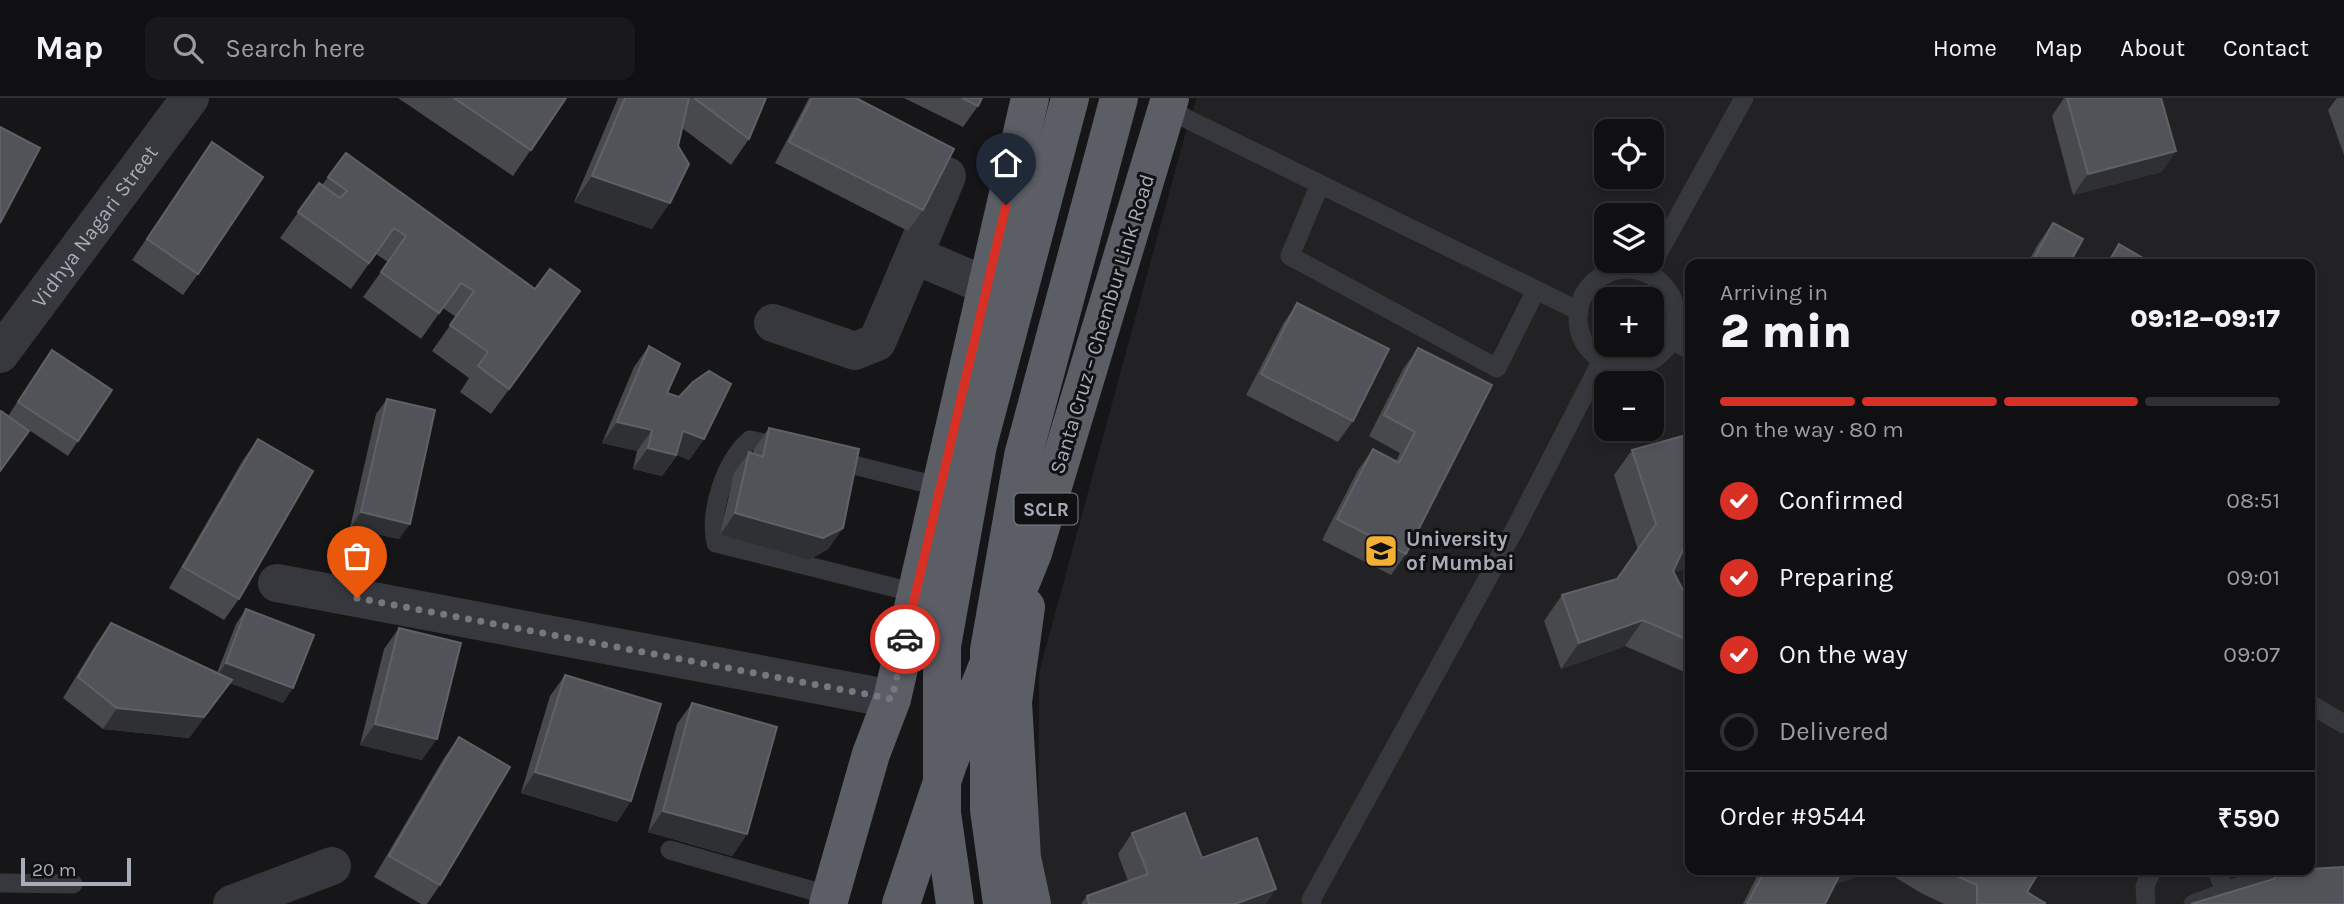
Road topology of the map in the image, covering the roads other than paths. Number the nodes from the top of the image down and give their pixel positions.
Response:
1 (190, 98) edge
2 (1030, 98) edge
3 (1070, 98) edge
4 (1119, 98) edge
5 (1744, 98) edge
6 (1162, 101) edge
7 (947, 176) edge
8 (1320, 184) junction
9 (1664, 242) edge
10 (914, 255) junction
11 (1608, 273) edge
12 (1647, 273) edge
13 (987, 286) junction
14 (1536, 290) junction
15 (1579, 311) junction
16 (774, 323) dead end
17 (1671, 339) junction
18 (1685, 347) edge
19 (0, 354) edge
20 (1602, 360) junction
21 (941, 487) junction
22 (1033, 553) junction
23 (277, 583) dead end
24 (916, 593) junction
25 (892, 699) junction
26 (2315, 707) edge
27 (2344, 724) edge
28 (948, 764) junction
29 (670, 850) dead end
30 (332, 866) dead end
31 (2150, 875) edge
32 (2219, 875) edge
33 (2268, 875) edge
34 (0, 883) edge
35 (74, 884) dead end
36 (2225, 891) junction
37 (275, 897) edge
38 (829, 900) edge
39 (232, 904) edge
40 (901, 904) edge
41 (921, 904) edge
42 (955, 904) edge
43 (1002, 904) edge
44 (1032, 904) edge
45 (1312, 904) edge
46 (2146, 904) edge
47 (2193, 904) edge

1 - 19 street, Vidhya Nagari Street
2 - 13 highway
3 - 42 highway, bridge
4 - 43 highway, bridge
5 - 9 lane
6 - 8 lane
6 - 22 highway, Santa Cruz – Chembur Link Road / SCLR
7 - 10 street
8 - 14 lane
8 - 14 lane
10 - 13 street
10 - 16 street
11 - 15 lane
12 - 17 lane
13 - 21 highway
14 - 15 lane
15 - 20 lane
17 - 18 lane
17 - 20 lane
20 - 45 lane
21 - 24 highway
21 - 24 lane
22 - 28 highway, Santa Cruz – Chembur Link Road / SCLR
22 - 44 highway
23 - 25 street
24 - 25 highway
25 - 38 highway
26 - 27 lane
28 - 40 highway, Santa Cruz – Chembur Link Road / SCLR
28 - 41 highway
29 - 38 lane
30 - 37 street
31 - 46 lane
32 - 36 lane
33 - 36 lane
34 - 35 lane
36 - 47 lane
37 - 39 street

